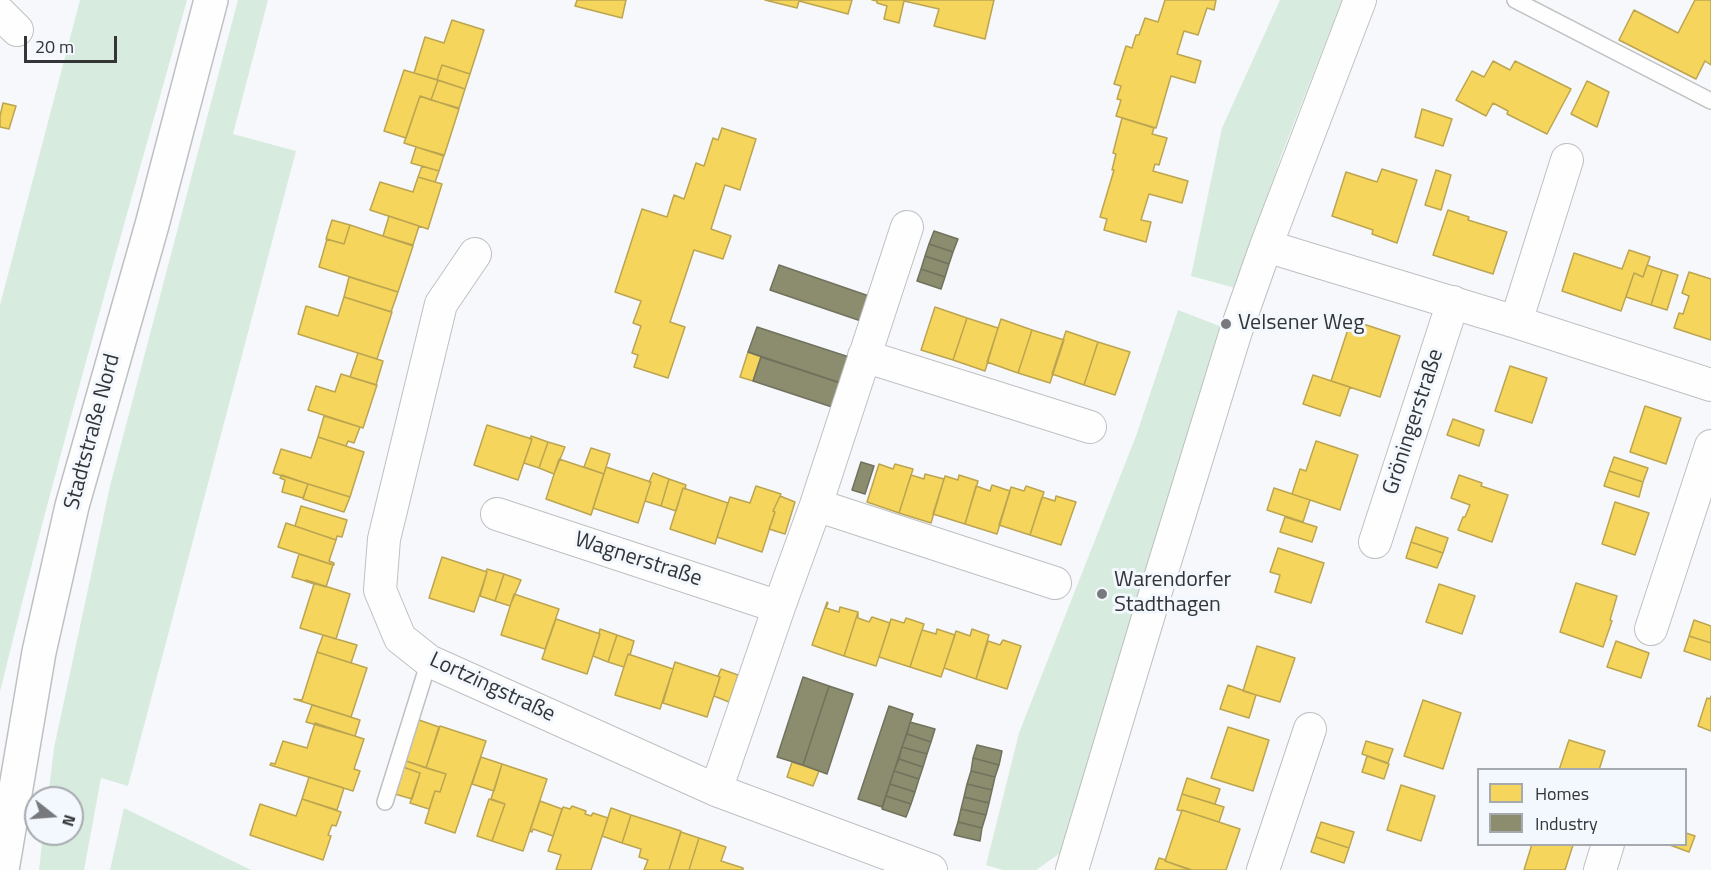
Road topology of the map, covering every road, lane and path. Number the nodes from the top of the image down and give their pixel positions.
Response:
1 (211, 0) edge
2 (1360, 0) edge
3 (1515, 0) edge
4 (1711, 101) edge
5 (1567, 160) dead end
6 (907, 227) dead end
7 (1266, 246) junction
8 (475, 254) dead end
9 (1453, 302) junction
10 (1516, 322) junction
11 (864, 356) junction
12 (1711, 385) edge
13 (1090, 427) dead end
14 (1711, 446) edge
15 (816, 505) junction
16 (497, 514) dead end
17 (1375, 542) dead end
18 (1055, 583) dead end
19 (778, 607) junction
20 (1651, 629) dead end
21 (429, 661) junction
22 (1310, 729) dead end
23 (716, 790) junction
24 (385, 802) dead end
25 (1607, 846) edge
26 (2, 870) edge
27 (931, 870) edge
28 (1072, 870) edge
29 (1263, 870) edge
30 (1600, 870) edge

1 - 26 main road, Stadtstraße Nord
2 - 7 street
3 - 4 lane
5 - 10 street
6 - 11 street
7 - 9 street
7 - 28 street
8 - 21 street, Lortzingstraße
9 - 10 street
9 - 17 street, Gröningerstraße
10 - 12 street
11 - 13 street
11 - 15 street
14 - 20 street
15 - 18 street
15 - 19 street
16 - 19 street, Wagnerstraße
19 - 23 street
21 - 23 street, Lortzingstraße
21 - 24 lane
22 - 29 street
23 - 27 street, Lortzingstraße
25 - 30 street

